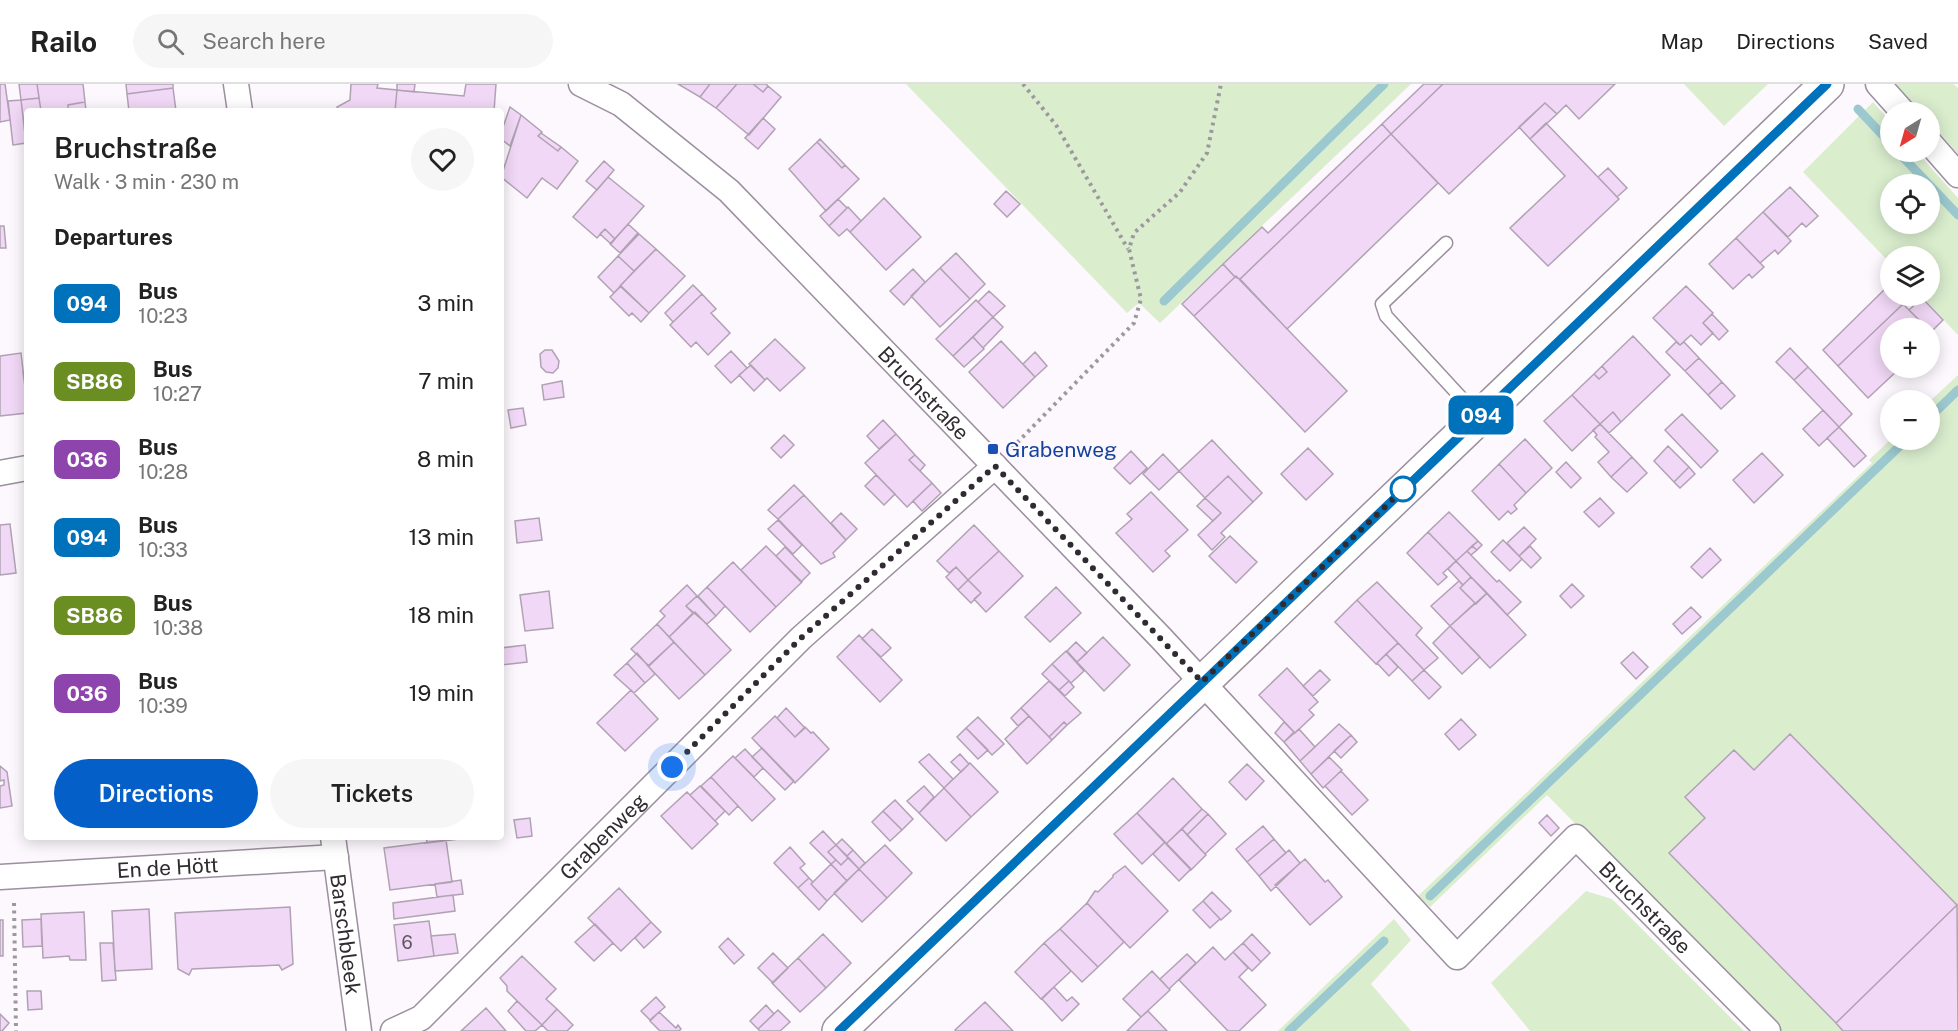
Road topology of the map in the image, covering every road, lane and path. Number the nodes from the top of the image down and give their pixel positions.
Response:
1 (236, 84) edge
2 (581, 84) edge
3 (1023, 84) edge
4 (1221, 84) edge
5 (1827, 84) edge
6 (1878, 84) edge
7 (1894, 102) edge
8 (240, 108) edge
9 (1940, 155) edge
10 (1958, 175) edge
11 (1446, 243) dead end
12 (1129, 249) junction
13 (1479, 417) junction
14 (995, 466) junction
15 (24, 469) edge
16 (0, 473) edge
17 (1202, 682) junction
18 (335, 847) edge
19 (7, 876) edge
20 (16, 1031) edge
21 (359, 1031) edge
22 (393, 1031) edge
23 (839, 1031) edge
24 (1768, 1031) edge

1 - 8 street
2 - 14 street, Bruchstraße
3 - 12 path
4 - 12 path
5 - 13 street
6 - 7 street
9 - 10 street
11 - 13 lane
12 - 14 path
13 - 17 street
14 - 17 street, Bruchstraße
14 - 22 street, Grabenweg
15 - 16 street
17 - 23 street
17 - 24 street, Bruchstraße
18 - 19 street, En de Hött
18 - 21 street, Barschbleek
19 - 20 path

